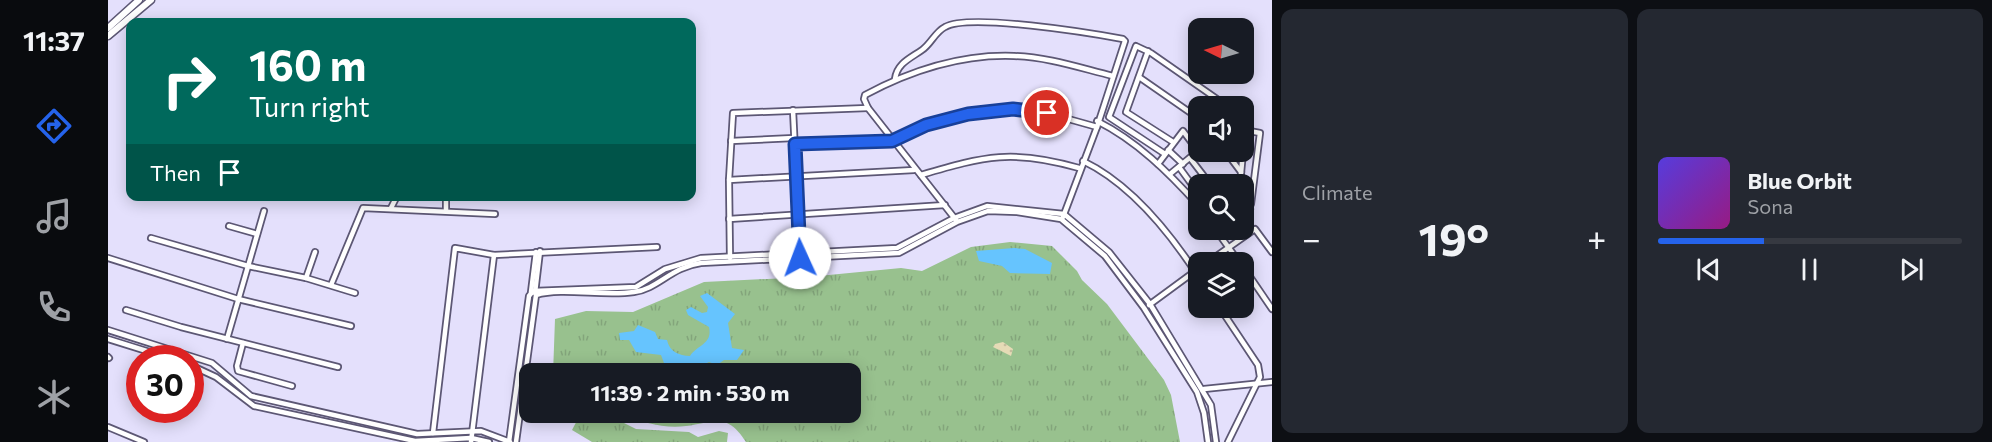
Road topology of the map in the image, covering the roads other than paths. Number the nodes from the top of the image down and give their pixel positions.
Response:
1 (139, 0) edge
2 (151, 0) edge
3 (130, 18) edge
4 (126, 21) edge
5 (108, 28) edge
6 (108, 36) edge
7 (1148, 51) junction
8 (1113, 76) junction
9 (1139, 77) junction
10 (896, 79) junction
11 (1213, 96) edge
12 (868, 108) junction
13 (793, 110) junction
14 (1188, 111) edge
15 (1097, 124) junction
16 (1254, 132) edge
17 (1188, 138) edge
18 (731, 141) junction
19 (794, 141) junction
20 (892, 141) junction
21 (1173, 142) junction
22 (1167, 152) junction
23 (1188, 160) edge
24 (1083, 161) junction
25 (1193, 162) edge
26 (1234, 162) edge
27 (1242, 162) edge
28 (1158, 164) junction
29 (1181, 166) junction
30 (1079, 168) junction
31 (914, 170) junction
32 (1241, 172) joint
33 (1170, 174) junction
34 (1202, 174) edge
35 (921, 175) junction
36 (795, 176) junction
37 (1188, 177) edge
38 (1254, 179) edge
39 (729, 180) junction
40 (1188, 195) edge
41 (395, 201) edge
42 (446, 201) edge
43 (945, 205) junction
44 (391, 208) junction
45 (264, 211) dead end
46 (446, 211) junction
47 (495, 214) dead end
48 (798, 214) junction
49 (1063, 217) junction
50 (729, 219) junction
51 (956, 220) junction
52 (229, 226) dead end
53 (257, 234) junction
54 (151, 238) dead end
55 (1224, 240) edge
56 (657, 247) dead end
57 (1229, 247) junction
58 (315, 252) dead end
59 (538, 252) junction
60 (1222, 252) edge
61 (1232, 252) edge
62 (1272, 252) edge
63 (494, 255) junction
64 (800, 256) junction
65 (108, 258) edge
66 (730, 258) junction
67 (1188, 259) edge
68 (248, 266) junction
69 (306, 278) junction
70 (1188, 279) edge
71 (1254, 283) edge
72 (331, 285) junction
73 (355, 293) dead end
74 (534, 294) junction
75 (238, 299) junction
76 (1150, 304) junction
77 (1144, 308) junction
78 (1272, 309) edge
79 (126, 310) dead end
80 (1227, 318) edge
81 (351, 326) dead end
82 (108, 330) edge
83 (108, 339) edge
84 (227, 339) junction
85 (243, 343) junction
86 (127, 345) edge
87 (339, 367) dead end
88 (204, 371) edge
89 (1272, 382) edge
90 (1258, 384) junction
91 (292, 386) dead end
92 (1204, 389) junction
93 (108, 427) edge
94 (471, 430) junction
95 (433, 433) junction
96 (471, 440) edge
97 (144, 442) edge
98 (489, 442) edge
99 (510, 442) edge
100 (516, 442) edge
101 (1208, 442) edge
102 (1216, 442) edge
103 (1228, 442) edge

1 - 5 street
2 - 3 street
4 - 6 street
7 - 9 street
7 - 11 street
7 - 22 street
8 - 10 street
8 - 10 street
8 - 15 street
9 - 14 street
9 - 21 street
10 - 12 street
12 - 13 street
12 - 20 street
13 - 18 street
13 - 19 street
15 - 20 street
15 - 24 street
15 - 28 street
16 - 38 street
17 - 21 street
18 - 19 street
18 - 39 street
19 - 20 street
19 - 36 street
20 - 31 street
21 - 22 street
22 - 28 street
22 - 29 street
23 - 29 street
24 - 30 street
24 - 67 street
25 - 34 street
26 - 32 street
27 - 32 street
28 - 33 street
29 - 33 street
29 - 37 street
30 - 35 street
30 - 49 street
31 - 35 street
31 - 36 street
33 - 40 street
35 - 43 street
36 - 39 street
36 - 48 street
39 - 50 street
41 - 44 street
42 - 46 street
43 - 48 street
43 - 51 street
44 - 46 street
44 - 72 street
45 - 53 street
46 - 47 street
48 - 50 street
48 - 64 street
49 - 51 street
49 - 76 street
49 - 77 street
50 - 66 street
51 - 64 street
52 - 53 street
53 - 68 street
54 - 68 street
55 - 57 street
56 - 59 street
57 - 60 street
57 - 61 street
57 - 62 street
58 - 69 street
59 - 63 street
59 - 74 street
63 - 94 street
63 - 95 street
64 - 66 street
65 - 75 street
66 - 74 street
68 - 69 street
68 - 75 street
69 - 72 street
70 - 76 street
71 - 78 street
72 - 73 street
74 - 99 street
74 - 100 street
75 - 81 street
75 - 84 street
76 - 77 street
76 - 92 street
77 - 101 street
79 - 84 street
80 - 90 street
82 - 95 street
83 - 86 street
84 - 85 street
85 - 87 street
85 - 91 street
88 - 96 street
89 - 90 street
90 - 92 street
90 - 103 street
92 - 102 street
93 - 97 street
94 - 95 street
94 - 96 street
94 - 99 street
96 - 98 street

